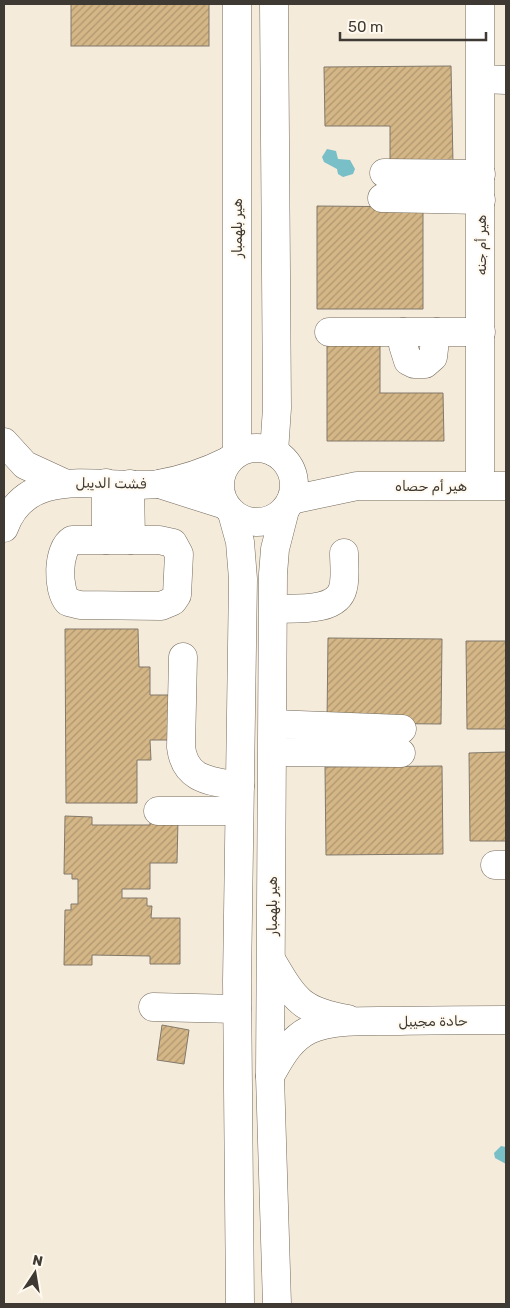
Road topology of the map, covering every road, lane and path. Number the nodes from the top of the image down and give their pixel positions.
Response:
1 (237, 4) edge
2 (274, 4) edge
3 (480, 4) edge
4 (494, 80) edge
5 (383, 186) dead end
6 (481, 187) junction
7 (329, 332) dead end
8 (481, 332) junction
9 (4, 442) edge
10 (279, 456) junction
11 (232, 457) junction
12 (64, 483) junction
13 (118, 484) junction
14 (157, 484) junction
15 (357, 486) junction
16 (493, 486) edge
17 (288, 505) junction
18 (228, 509) junction
19 (4, 528) edge
20 (119, 540) dead end
21 (344, 553) dead end
22 (274, 609) junction
23 (183, 657) dead end
24 (273, 724) junction
25 (273, 752) junction
26 (240, 799) junction
27 (158, 811) dead end
28 (271, 960) junction
29 (153, 1007) dead end
30 (237, 1009) junction
31 (506, 1020) edge
32 (359, 1021) junction
33 (270, 1076) junction
34 (240, 1304) edge
35 (277, 1304) edge

1 - 11 street, هير بلهمبار
2 - 10 street
3 - 4 street, هير أم جنه
4 - 6 street, هير أم جنه
5 - 6 street
6 - 8 street, هير أم جنه
7 - 8 street
8 - 16 street, هير أم جنه
9 - 12 street, فشت الديبل
10 - 11 street
10 - 15 street, هير أم حصاه
10 - 17 street
11 - 14 street, فشت الديبل
11 - 18 street
12 - 13 street, فشت الديبل
12 - 19 street, فشت الديبل
13 - 14 street, فشت الديبل
13 - 20 street
14 - 18 street, فشت الديبل
15 - 16 street, هير أم حصاه
15 - 17 street, هير أم حصاه
17 - 18 street
17 - 22 street, هير بلهمبار
18 - 26 street
21 - 22 street
22 - 24 street, هير بلهمبار
23 - 26 street
24 - 25 street, هير بلهمبار
24 - 25 street
25 - 28 street, هير بلهمبار
26 - 27 street
26 - 30 street
28 - 32 street, حادة مجيبل
28 - 33 street, هير بلهمبار
29 - 30 street
30 - 34 street
31 - 32 street, حادة مجيبل
32 - 33 street, حادة مجيبل
33 - 35 street, هير بلهمبار

